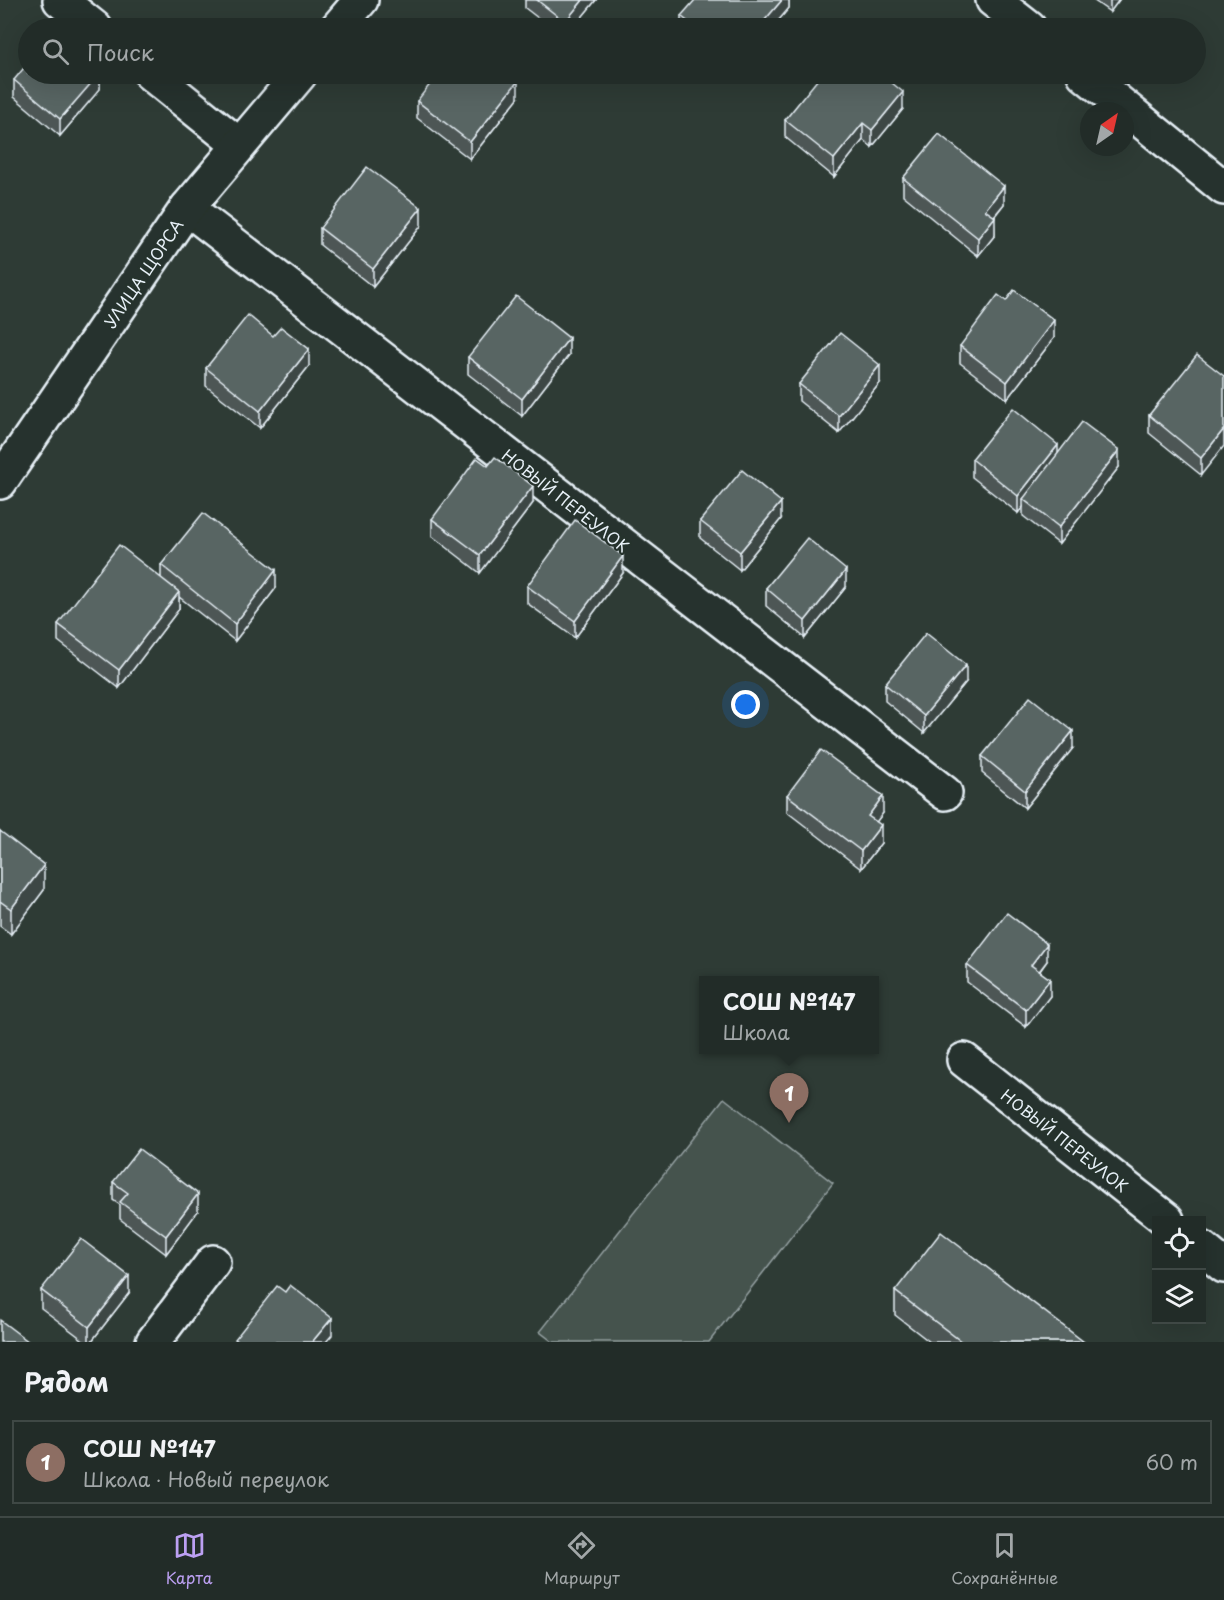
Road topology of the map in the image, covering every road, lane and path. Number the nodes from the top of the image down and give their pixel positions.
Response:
1 (60, 0) edge
2 (361, 0) edge
3 (82, 18) edge
4 (346, 18) edge
5 (163, 84) edge
6 (292, 84) edge
7 (1096, 84) edge
8 (239, 146) junction
9 (1224, 188) edge
10 (187, 208) junction
11 (0, 482) edge
12 (945, 793) dead end
13 (964, 1060) dead end
14 (1161, 1216) edge
15 (1206, 1251) edge
16 (213, 1262) dead end
17 (1224, 1266) edge
18 (153, 1342) edge

1 - 3 street
2 - 4 street
5 - 8 street
6 - 8 street, УЛИЦА ЩОРСА
7 - 9 street
8 - 10 street, УЛИЦА ЩОРСА
10 - 11 street, УЛИЦА ЩОРСА
10 - 12 street, НОВЫЙ ПЕРЕУЛОК
13 - 14 street, НОВЫЙ ПЕРЕУЛОК
15 - 17 street
16 - 18 street

